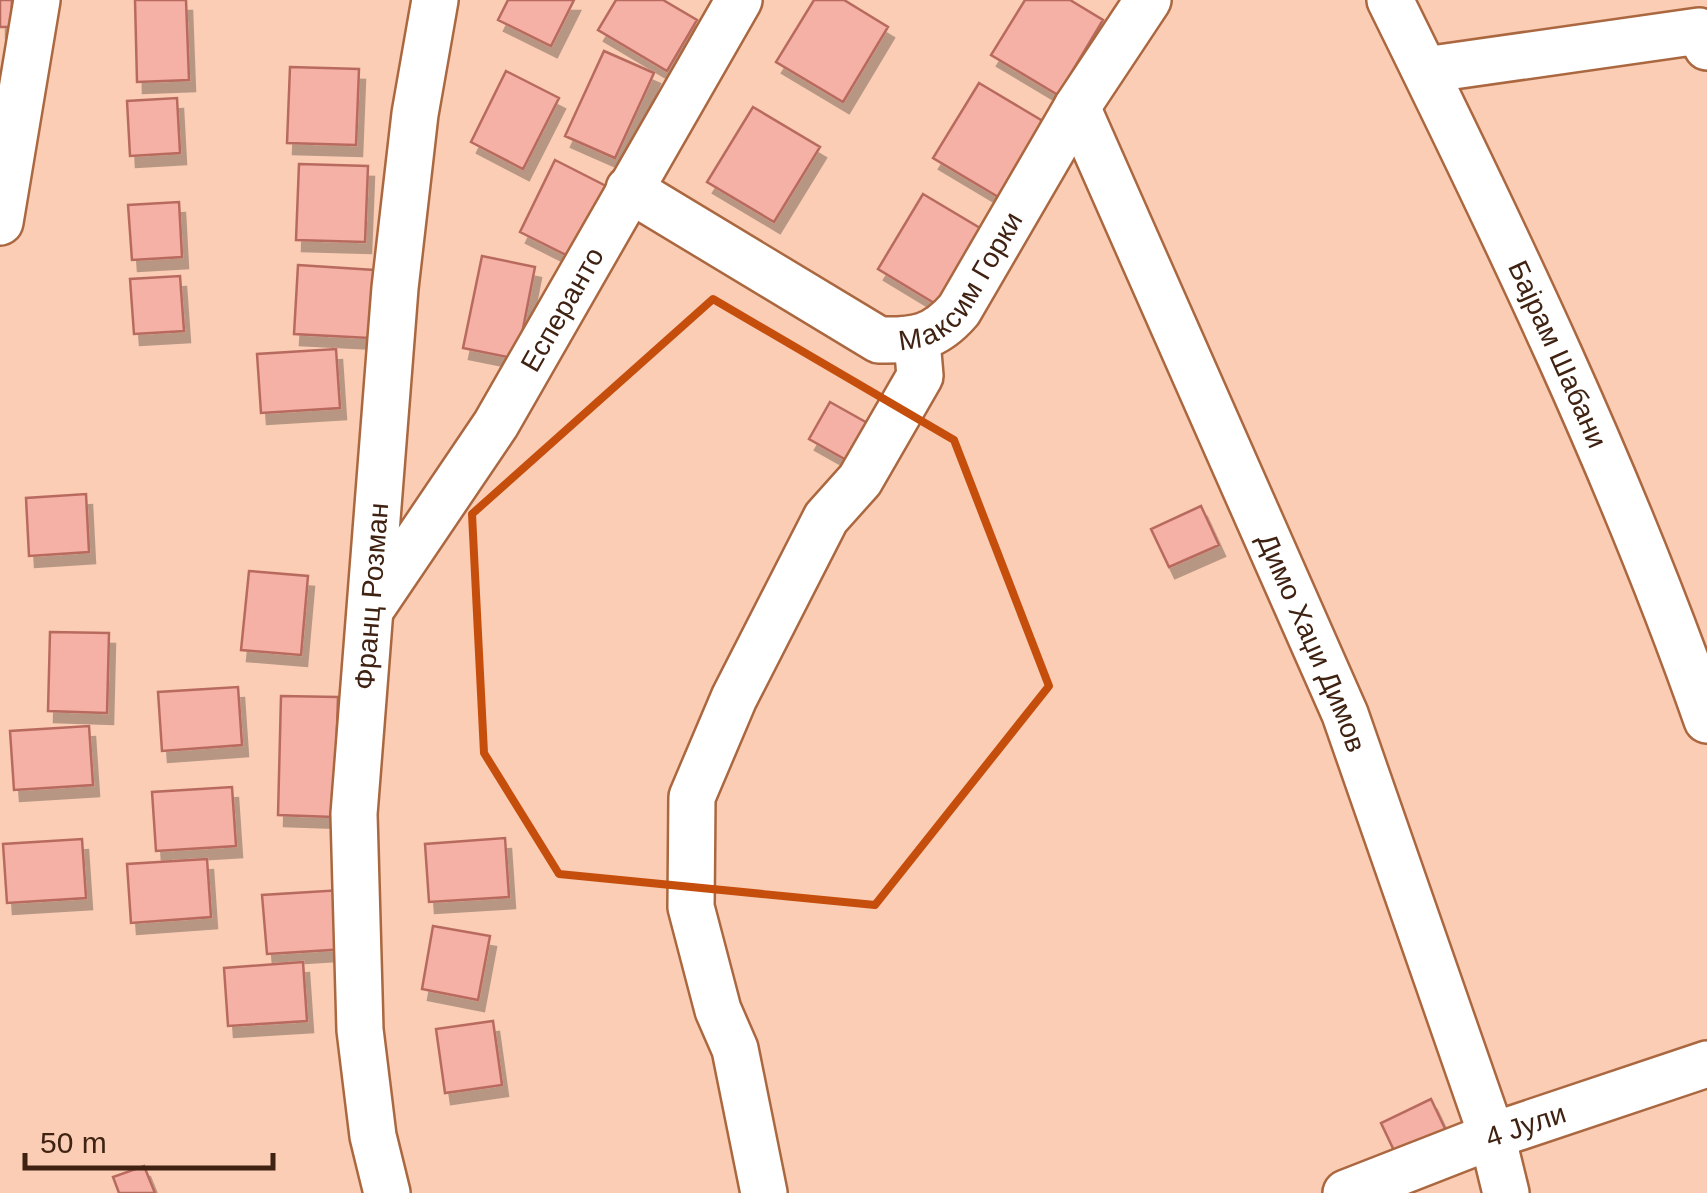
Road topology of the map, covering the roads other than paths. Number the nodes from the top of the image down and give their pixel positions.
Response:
1 (37, 0) edge
2 (436, 0) edge
3 (739, 0) edge
4 (1148, 0) edge
5 (1390, 0) edge
6 (1707, 47) edge
7 (1425, 70) junction
8 (1077, 107) junction
9 (629, 189) junction
10 (0, 222) edge
11 (917, 341) junction
12 (372, 608) junction
13 (1707, 720) edge
14 (1707, 1064) edge
15 (1492, 1136) junction
16 (387, 1193) edge
17 (764, 1193) edge
18 (1346, 1193) edge
19 (1506, 1193) edge

1 - 10 street
2 - 12 street, Франц Розман
3 - 9 street, Есперанто
4 - 8 street, Максим Горки
5 - 7 street, Бајрам Шабани
6 - 7 street
7 - 13 street, Бајрам Шабани
8 - 11 street, Максим Горки
8 - 15 street, Димо Хаџи Димов
9 - 11 street, Максим Горки
9 - 12 street, Есперанто
11 - 17 street
12 - 16 street, Франц Розман
14 - 15 street, 4 Јули
15 - 18 street, 4 Јули
15 - 19 street, Димо Хаџи Димов

